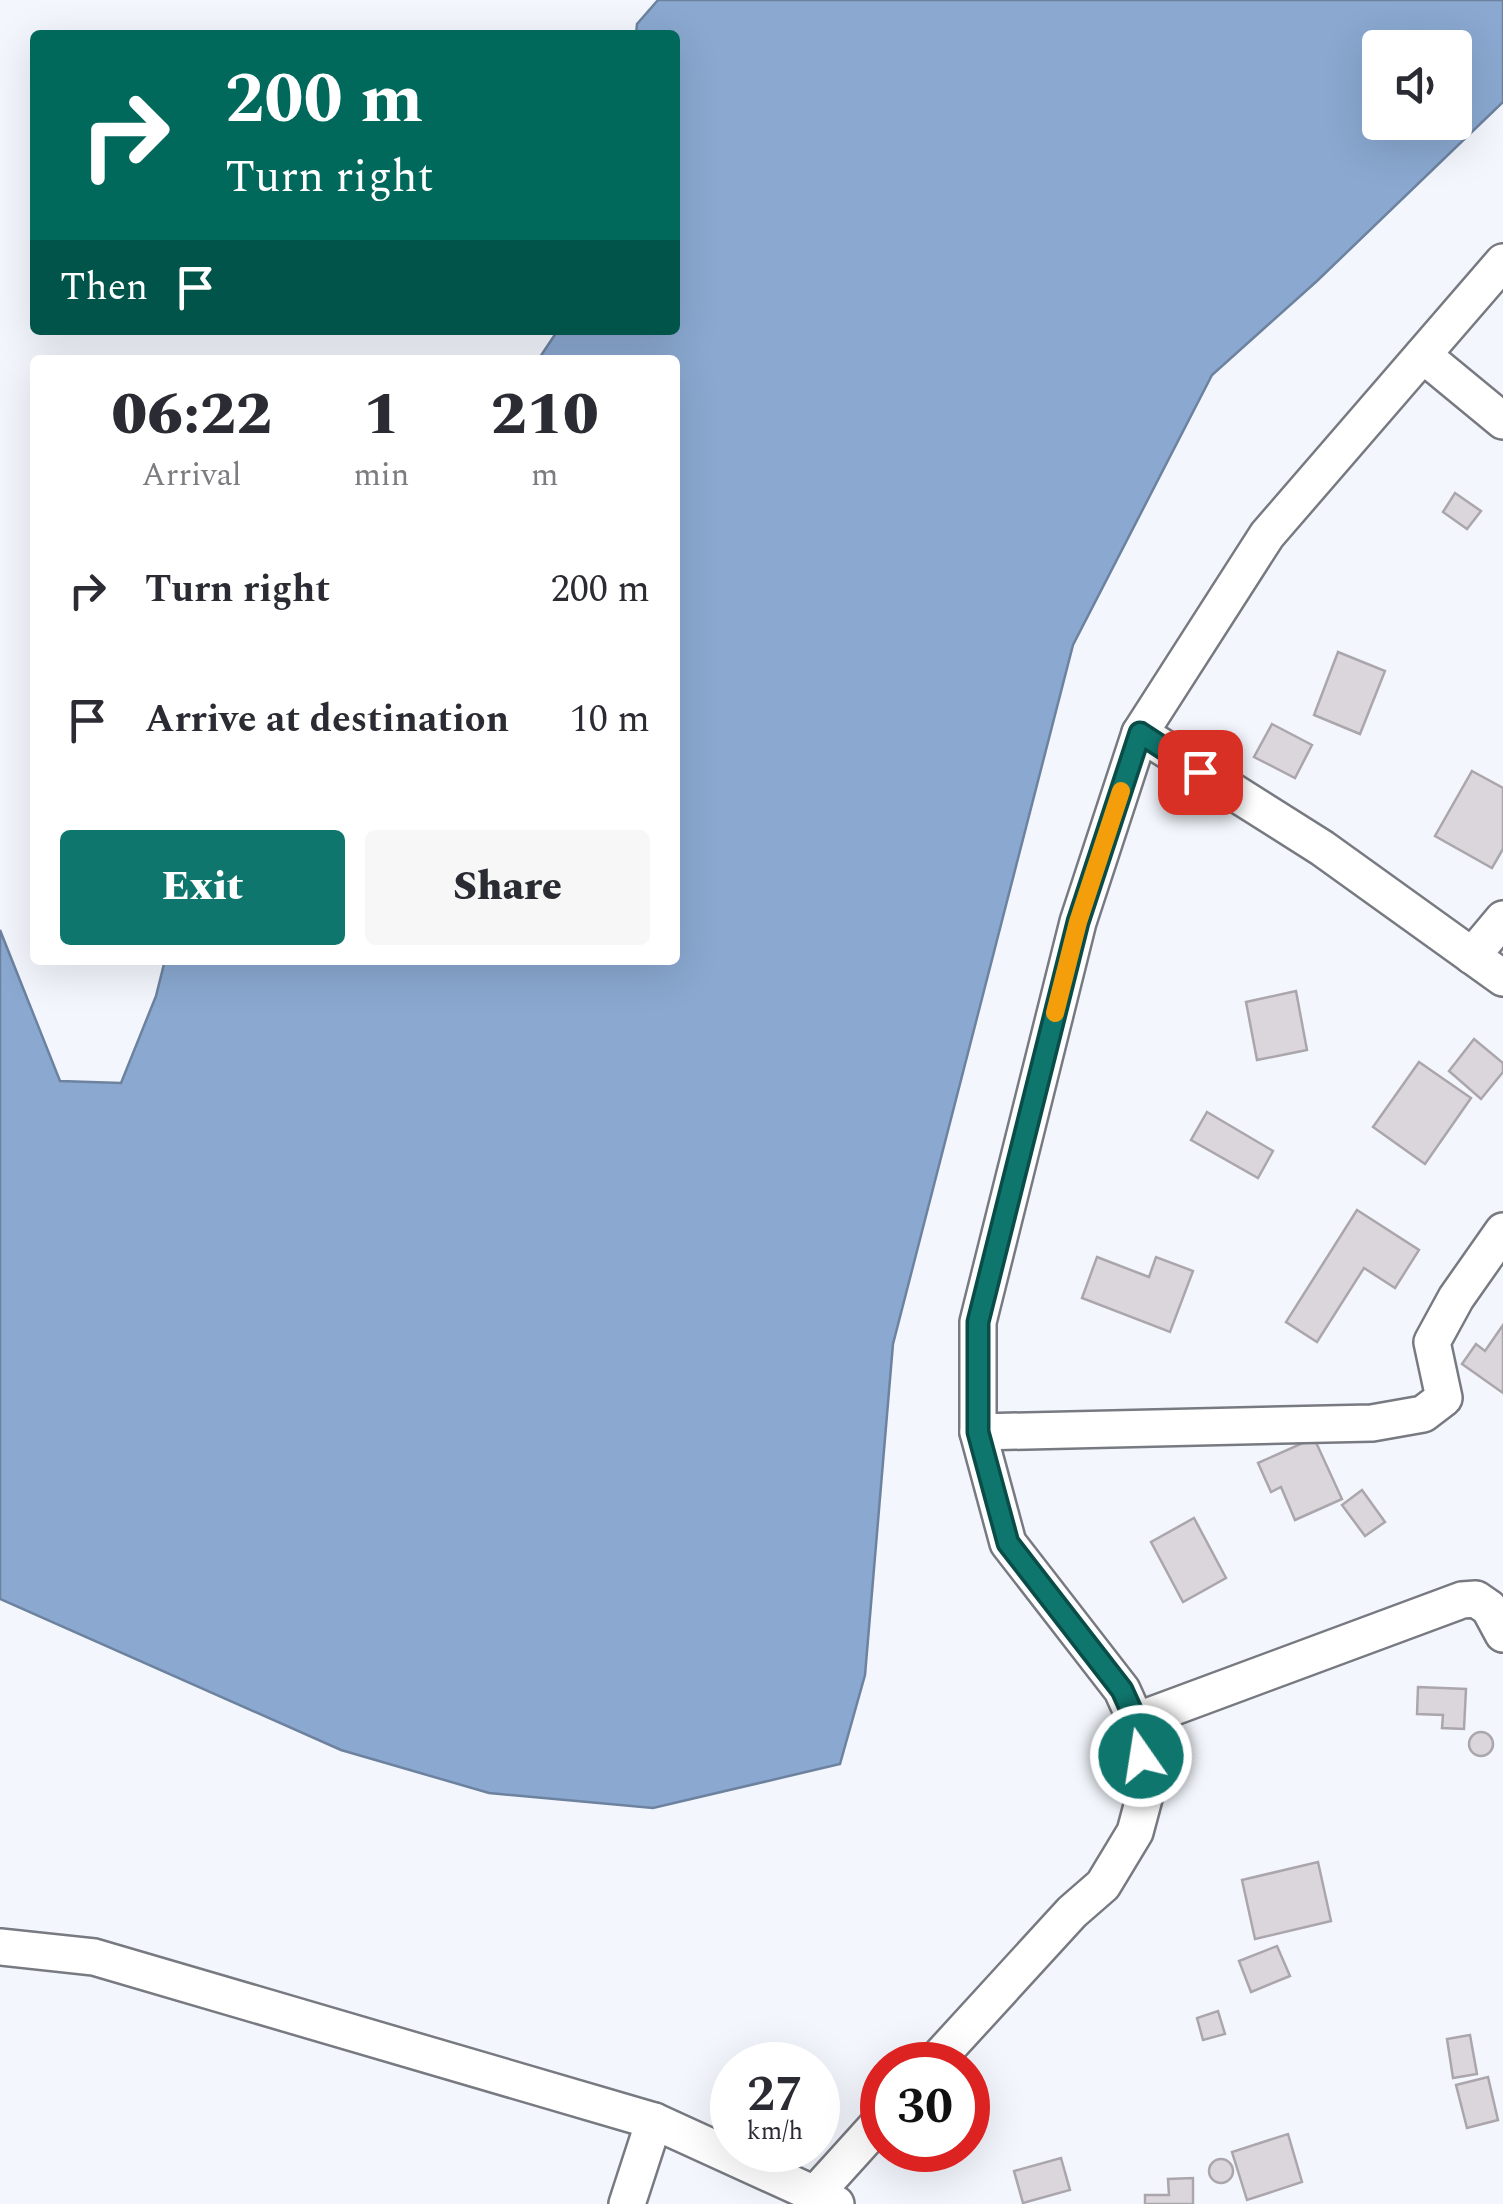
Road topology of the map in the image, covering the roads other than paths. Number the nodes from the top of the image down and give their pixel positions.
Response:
1 (1503, 262) edge
2 (1424, 354) junction
3 (1503, 422) edge
4 (1140, 733) junction
5 (1503, 920) edge
6 (1472, 956) junction
7 (1503, 978) edge
8 (1503, 1231) edge
9 (978, 1432) junction
10 (1503, 1634) edge
11 (1136, 1721) junction
12 (0, 1947) edge
13 (953, 2042) edge
14 (654, 2121) junction
15 (860, 2149) edge
16 (822, 2200) edge
17 (627, 2204) edge

1 - 2 street
2 - 3 street
2 - 4 street
4 - 6 street
4 - 9 street
5 - 6 street
6 - 7 street
8 - 9 street
9 - 11 street
10 - 11 street
11 - 13 street
12 - 14 street
14 - 16 street
14 - 17 street
15 - 16 street

